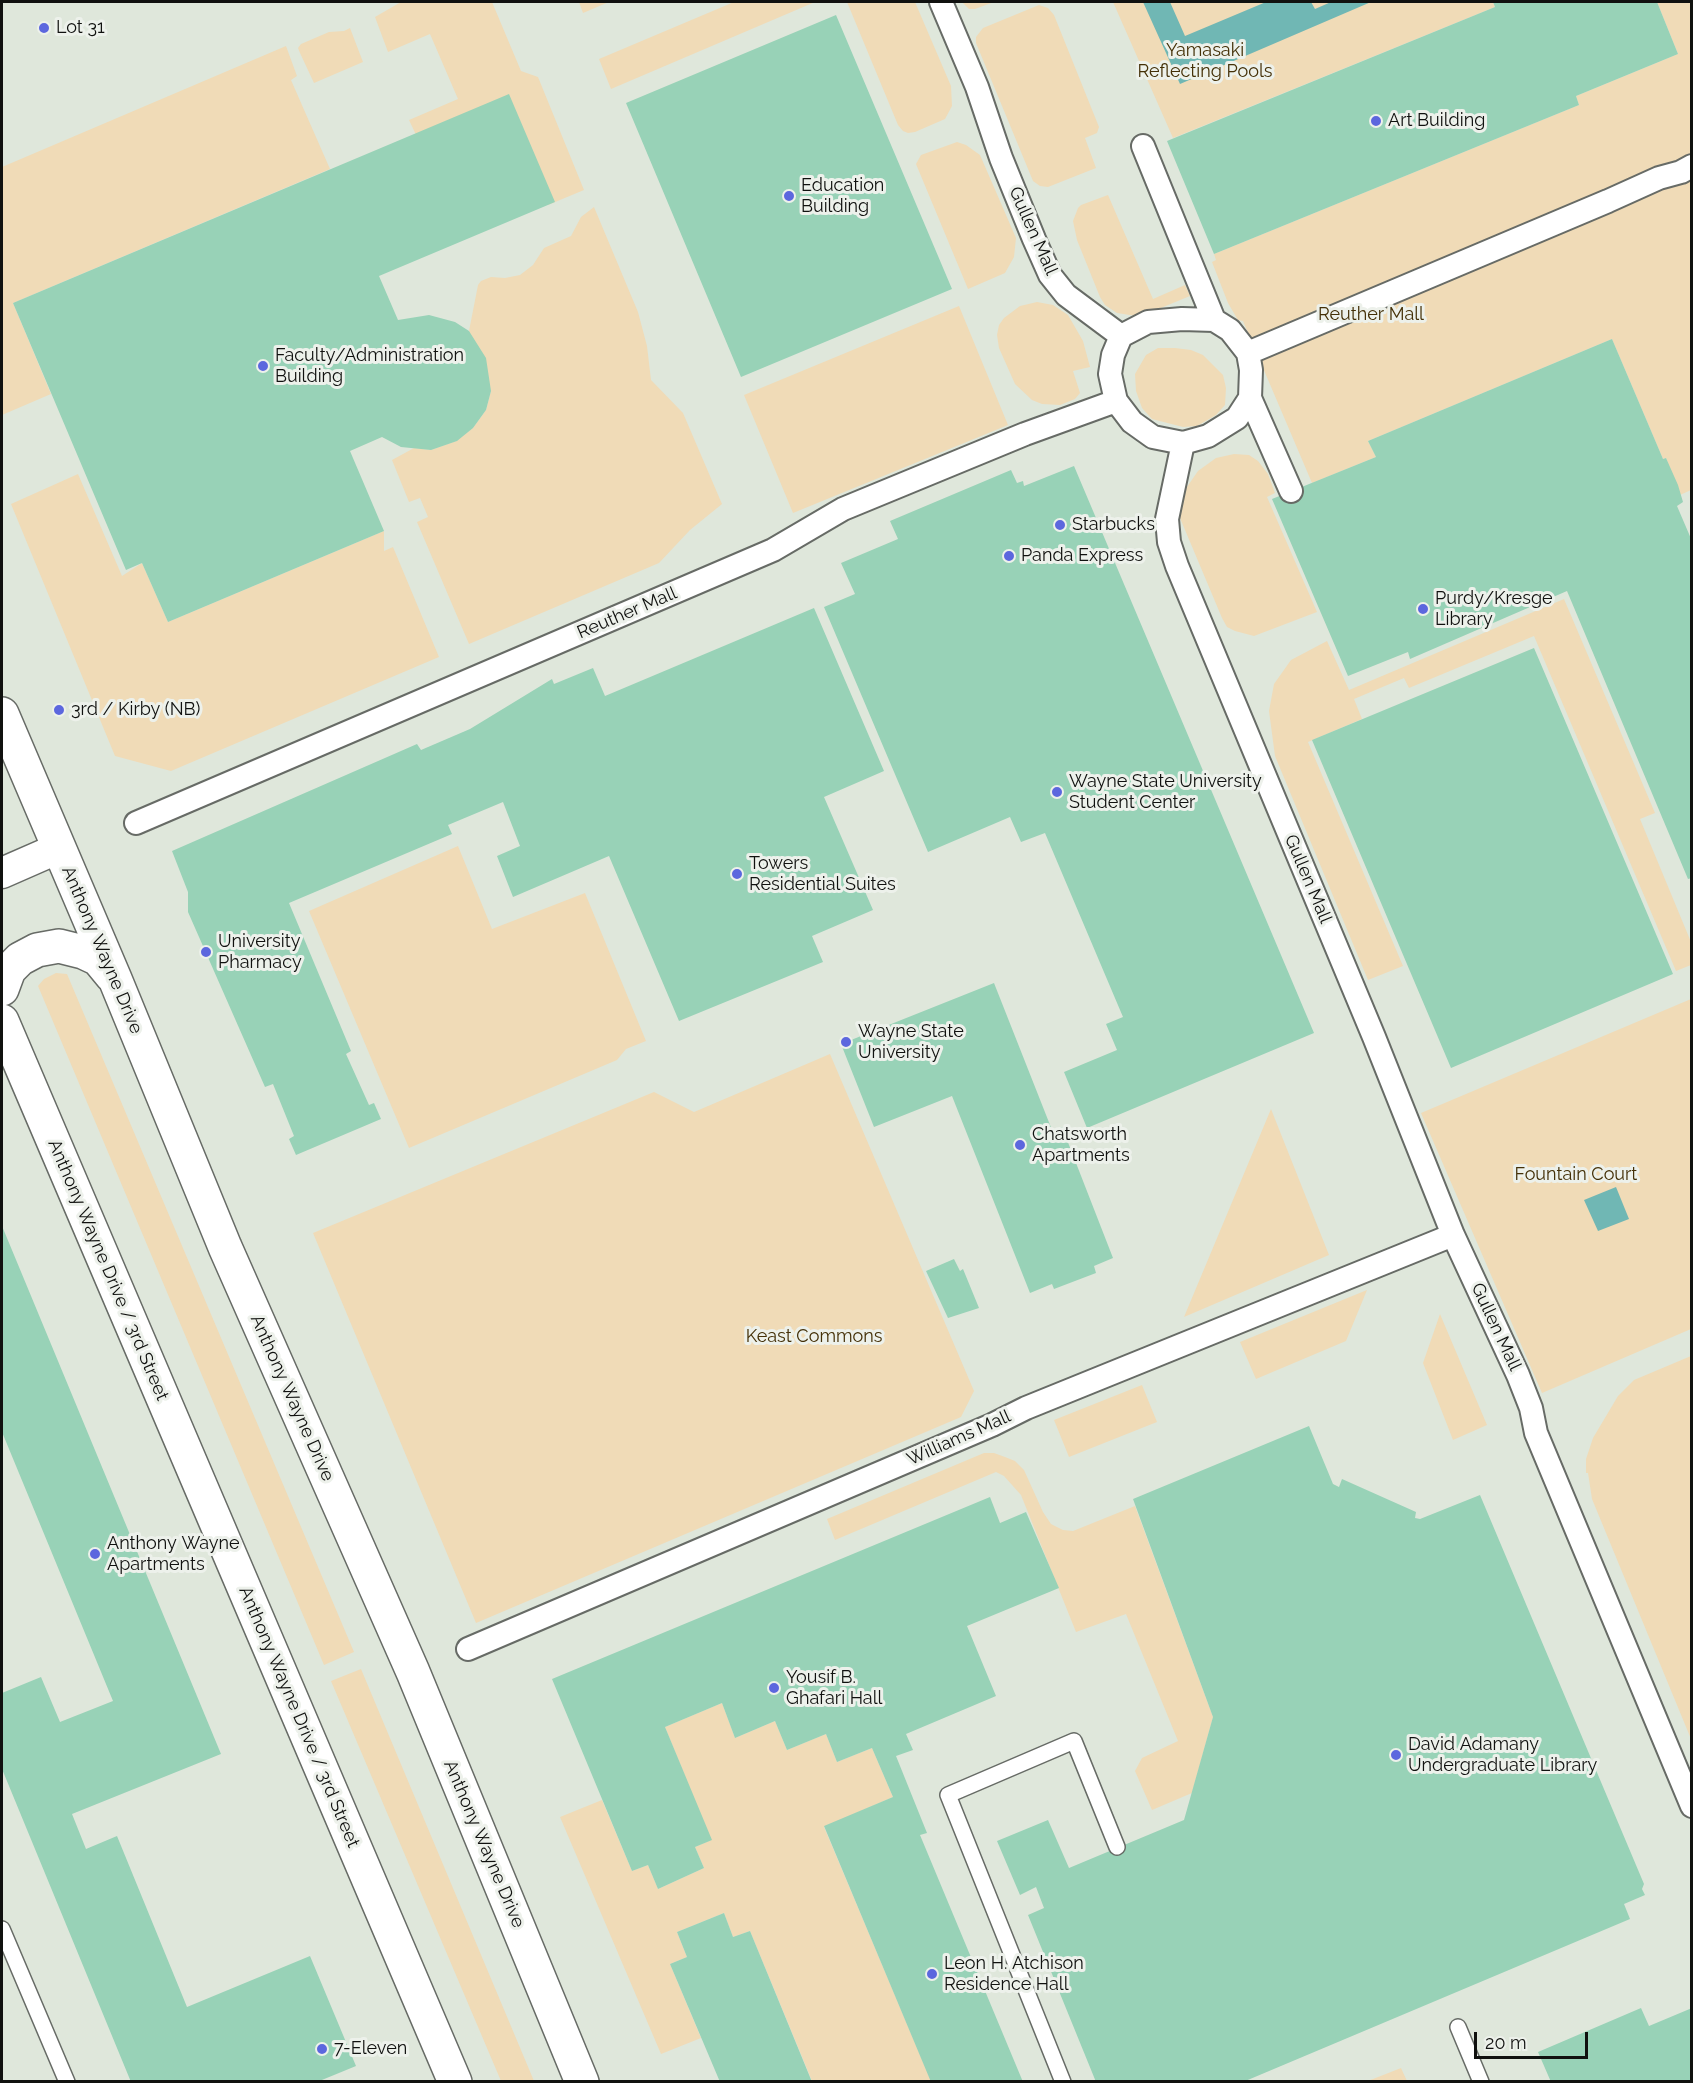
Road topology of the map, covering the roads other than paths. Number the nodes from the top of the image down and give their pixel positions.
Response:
1 (940, 2) edge
2 (1143, 146) dead end
3 (1692, 166) edge
4 (1214, 320) junction
5 (1121, 336) junction
6 (1248, 353) junction
7 (1250, 398) junction
8 (1116, 402) junction
9 (1183, 443) junction
10 (1291, 491) dead end
11 (6, 742) edge
12 (136, 823) dead end
13 (59, 848) junction
14 (2, 873) edge
15 (115, 980) junction
16 (2, 989) edge
17 (2, 1021) edge
18 (1453, 1234) junction
19 (468, 1650) dead end
20 (1692, 1806) edge
21 (1117, 1847) dead end
22 (2, 1929) edge
23 (1458, 2027) dead end
24 (67, 2082) edge
25 (455, 2082) edge
26 (582, 2082) edge
27 (1063, 2082) edge
28 (1480, 2082) edge

1 - 5 street, Gullen Mall
2 - 4 street
3 - 6 street
4 - 5 street
4 - 6 street
5 - 8 street
6 - 7 street
7 - 9 street
7 - 10 street
8 - 9 street
8 - 12 street, Reuther Mall
9 - 18 street, Gullen Mall
11 - 13 street, Anthony Wayne Drive
13 - 14 street
13 - 15 street, Anthony Wayne Drive
15 - 16 street
15 - 26 street, Anthony Wayne Drive
17 - 25 street, Anthony Wayne Drive / 3rd Street
18 - 19 street, Williams Mall
18 - 20 street, Gullen Mall
21 - 27 lane
22 - 24 lane
23 - 28 lane

